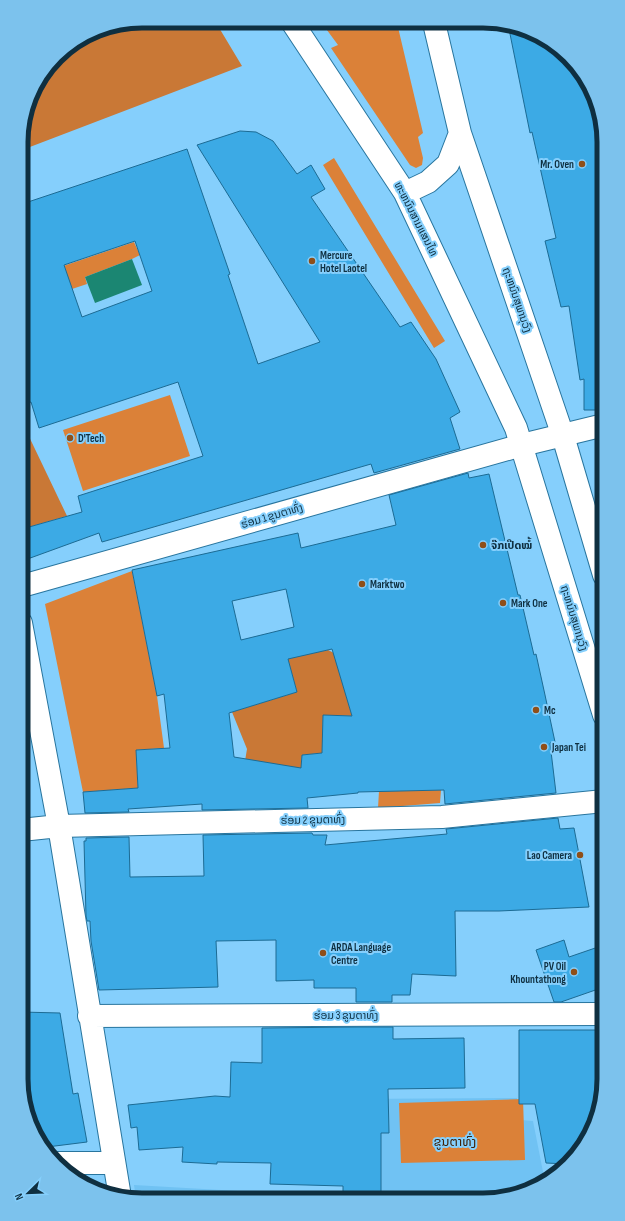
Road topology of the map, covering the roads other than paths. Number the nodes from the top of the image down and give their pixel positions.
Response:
1 (296, 28) edge
2 (435, 28) edge
3 (460, 133) junction
4 (405, 193) junction
5 (597, 427) edge
6 (563, 436) junction
7 (519, 437) junction
8 (597, 551) edge
9 (28, 584) edge
10 (28, 656) edge
11 (597, 692) edge
12 (597, 801) edge
13 (59, 826) junction
14 (28, 829) edge
15 (597, 1014) edge
16 (89, 1016) junction
17 (65, 1163) edge
18 (114, 1163) junction
19 (119, 1190) edge

1 - 4 main road, ທະຫນົນສາມແສນໄທ
2 - 3 main road, ຖະຫນົນສຸພານຸວົງ
3 - 4 main road
3 - 6 main road, ຖະຫນົນສຸພານຸວົງ
4 - 7 main road, ທະຫນົນສາມແສນໄທ
5 - 6 main road, ຮ່ອມ 1 ຂູນຕາທົ່ງ
6 - 7 main road, ຮ່ອມ 1 ຂູນຕາທົ່ງ
6 - 8 main road, ຖະຫນົນສຸພານຸວົງ
7 - 9 main road, ຮ່ອມ 1 ຂູນຕາທົ່ງ
7 - 11 main road, ຖະຫນົນສຸພານຸວົງ
10 - 13 main road
12 - 13 main road, ຮ່ອມ 2 ຂູນຕາທົ່ງ
13 - 14 main road, ຮ່ອມ 2 ຂູນຕາທົ່ງ
13 - 16 main road
15 - 16 main road, ຮ່ອມ 3 ຂູນຕາທົ່ງ
16 - 18 main road
17 - 18 main road
18 - 19 main road

